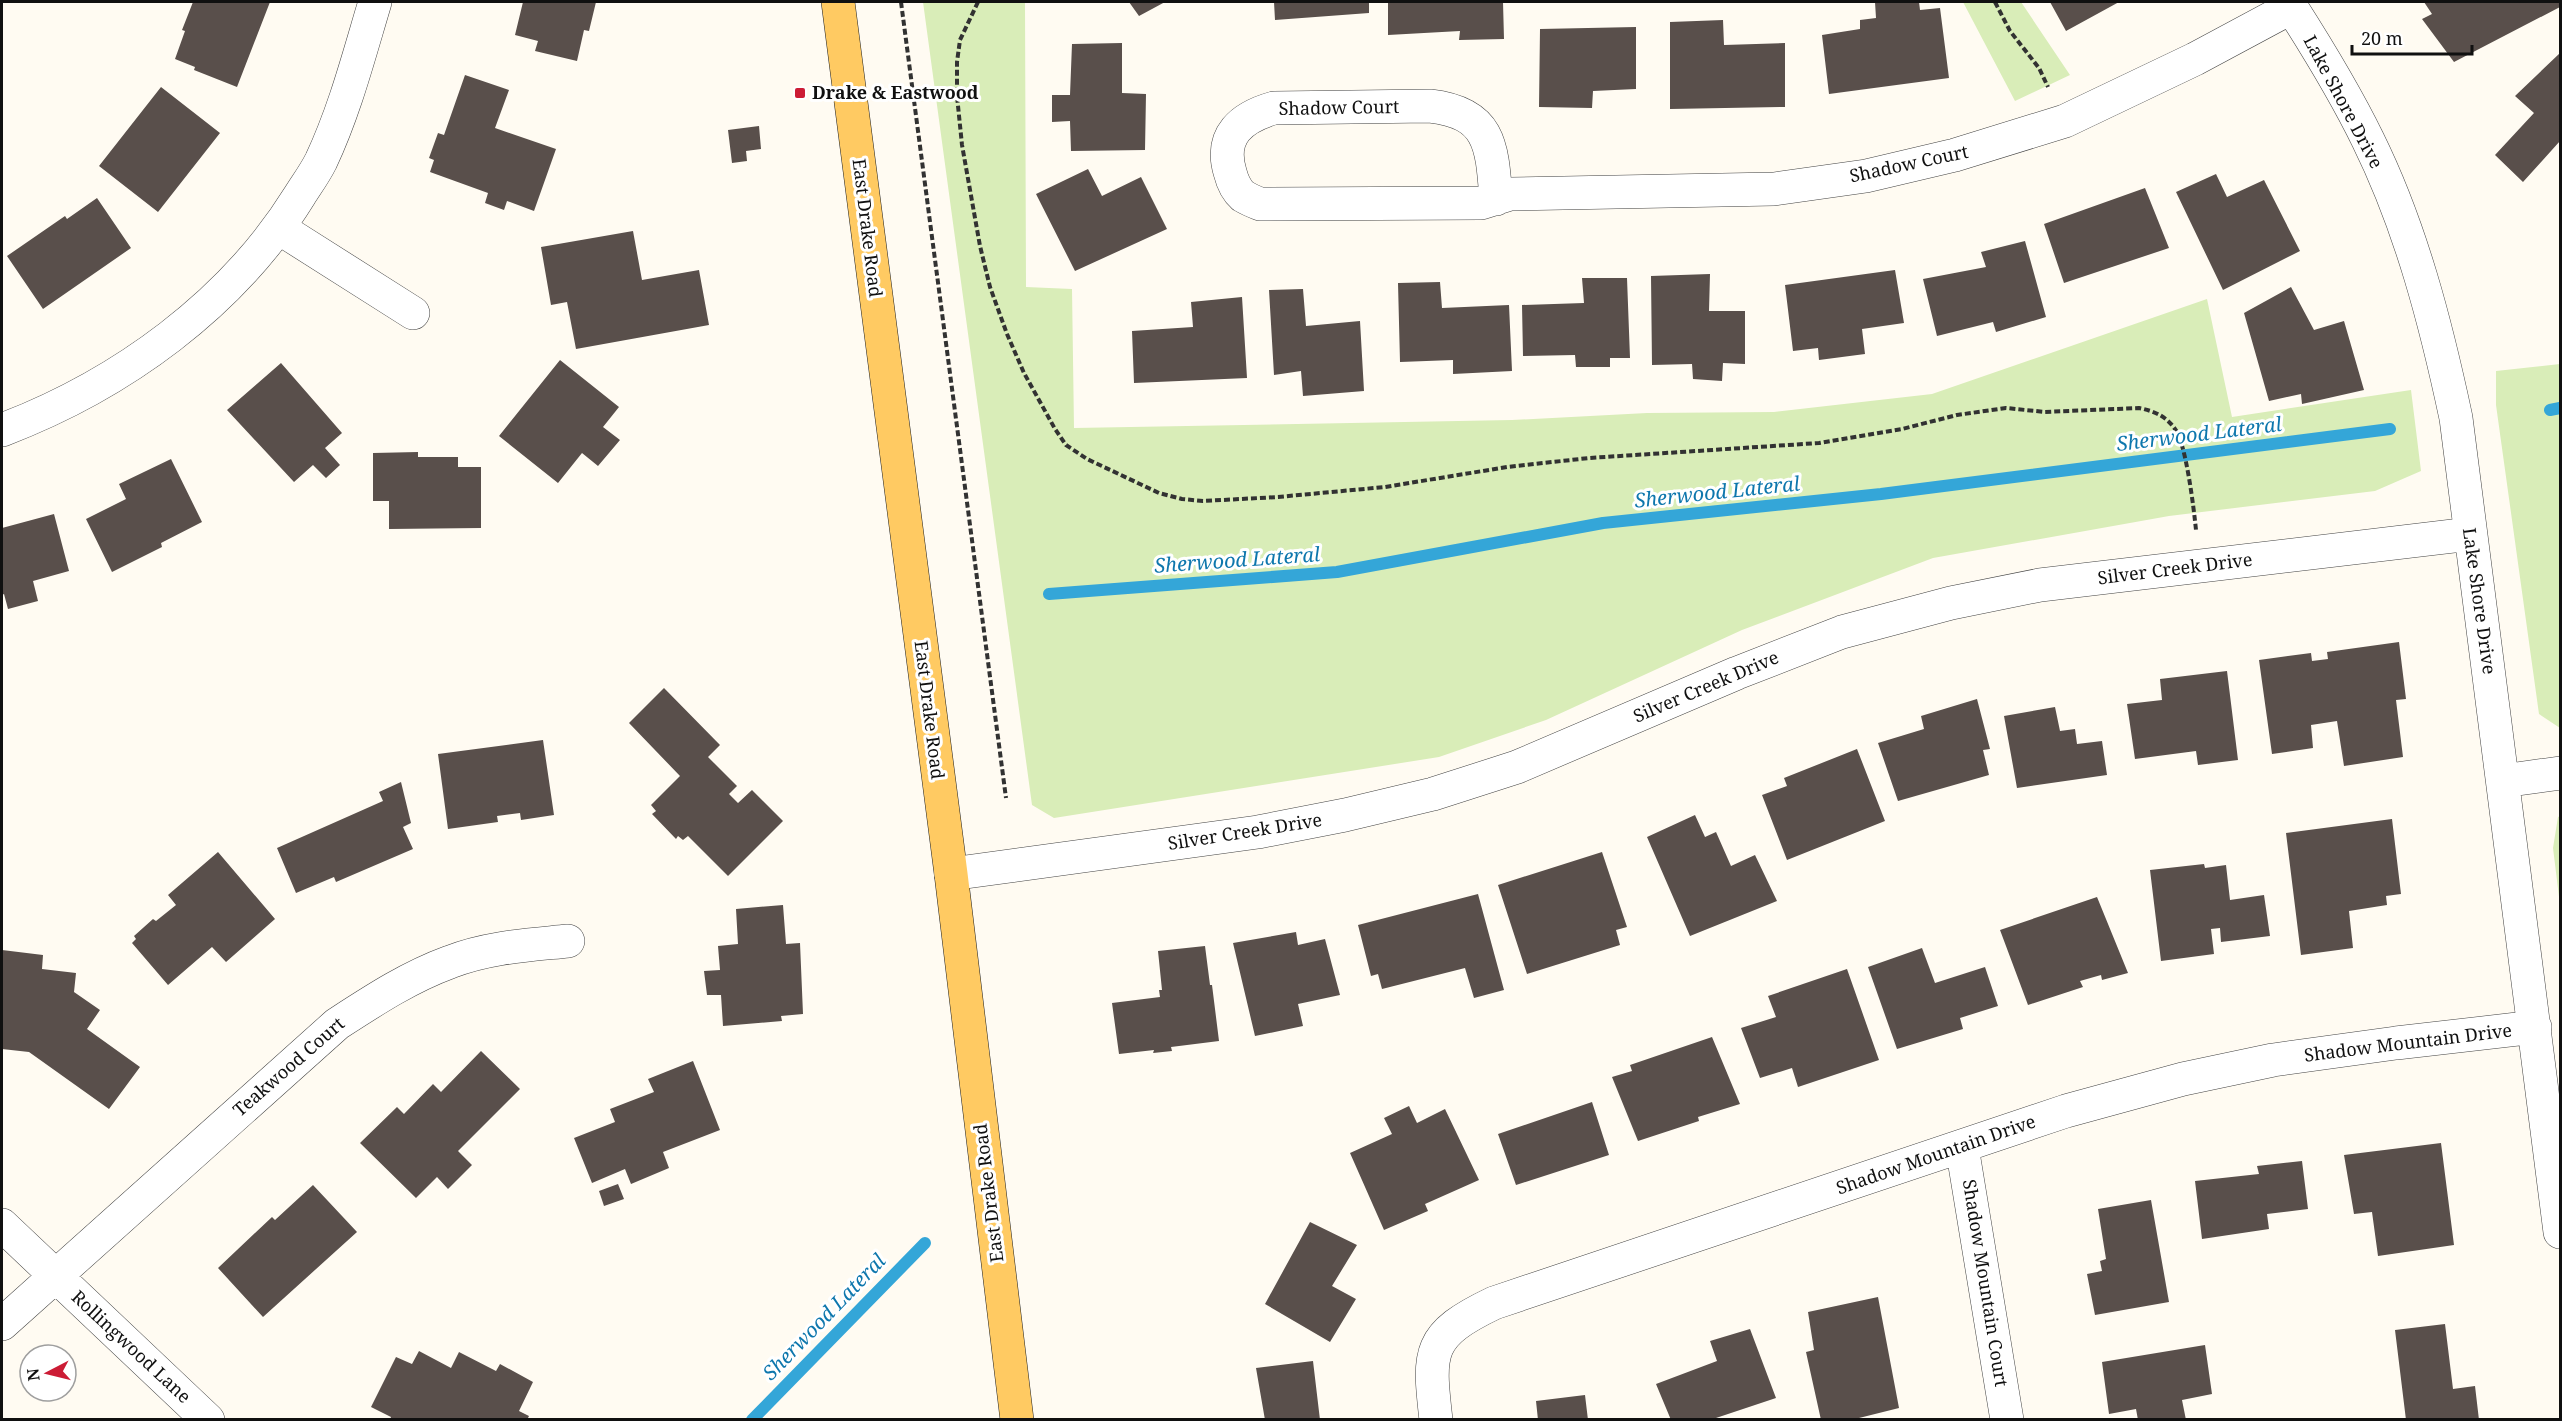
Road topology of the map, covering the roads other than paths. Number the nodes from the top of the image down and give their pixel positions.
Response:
1 (375, 2) edge
2 (838, 2) edge
3 (2290, 4) edge
4 (1496, 199) junction
5 (279, 228) junction
6 (413, 313) dead end
7 (2, 430) edge
8 (2470, 534) junction
9 (2560, 773) edge
10 (2503, 780) junction
11 (951, 874) junction
12 (568, 940) dead end
13 (2535, 1027) junction
14 (1962, 1147) junction
15 (2, 1225) edge
16 (2560, 1232) edge
17 (54, 1275) junction
18 (2, 1324) edge
19 (208, 1419) edge
20 (1017, 1419) edge
21 (1436, 1419) edge
22 (2007, 1419) edge

1 - 5 street
2 - 11 main road, East Drake Road
3 - 4 street, Shadow Court
3 - 8 street, Lake Shore Drive
4 - 4 street, Shadow Court
5 - 6 street
5 - 7 street
8 - 10 street, Lake Shore Drive
8 - 11 street, Silver Creek Drive
9 - 10 street
10 - 13 street, Lake Shore Drive
11 - 20 main road, East Drake Road
12 - 17 street, Teakwood Court
13 - 14 street, Shadow Mountain Drive
13 - 16 street, Lake Shore Drive
14 - 21 street, Shadow Mountain Drive
14 - 22 street, Shadow Mountain Court
15 - 17 street, Rollingwood Lane
17 - 18 street, Teakwood Court
17 - 19 street, Rollingwood Lane

